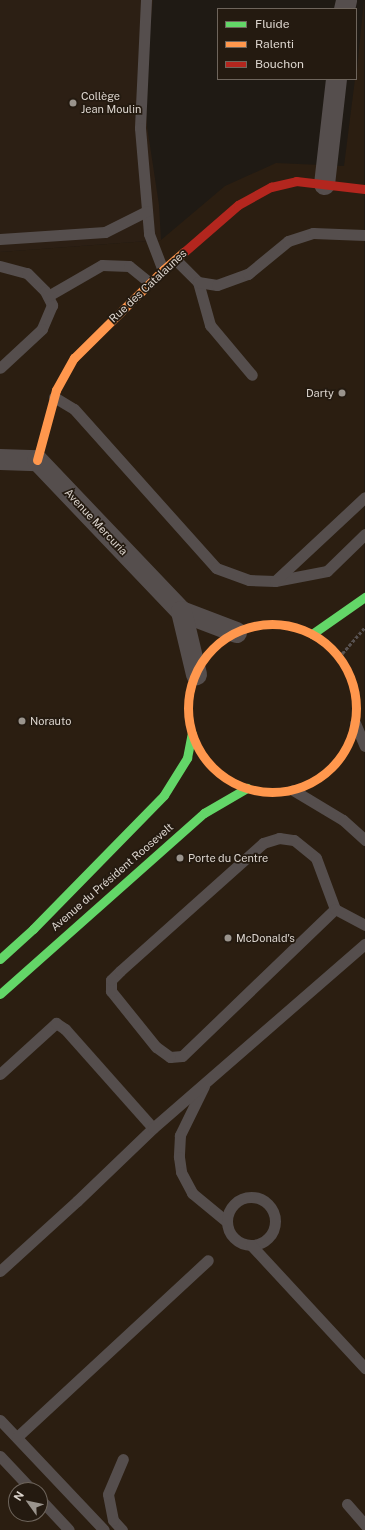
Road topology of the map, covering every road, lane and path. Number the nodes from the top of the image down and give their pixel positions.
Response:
1 (146, 0) edge
2 (336, 80) edge
3 (324, 184) junction
4 (365, 189) edge
5 (148, 211) junction
6 (365, 235) edge
7 (0, 239) edge
8 (176, 260) junction
9 (0, 266) edge
10 (163, 270) junction
11 (198, 282) junction
12 (150, 284) junction
13 (48, 296) junction
14 (0, 368) edge
15 (252, 375) dead end
16 (54, 397) junction
17 (0, 459) edge
18 (37, 460) junction
19 (365, 497) edge
20 (365, 534) edge
21 (275, 581) junction
22 (365, 597) edge
23 (181, 611) junction
24 (365, 627) edge
25 (236, 632) junction
26 (312, 634) junction
27 (339, 657) junction
28 (196, 674) junction
29 (361, 676) dead end
30 (354, 688) junction
31 (355, 723) junction
32 (192, 733) junction
33 (365, 746) edge
34 (247, 788) junction
35 (293, 790) junction
36 (365, 840) edge
37 (335, 909) junction
38 (365, 924) edge
39 (365, 944) edge
40 (0, 959) edge
41 (0, 994) edge
42 (0, 1074) edge
43 (206, 1082) junction
44 (153, 1128) junction
45 (226, 1221) junction
46 (251, 1246) junction
47 (208, 1260) dead end
48 (0, 1271) edge
49 (365, 1368) edge
50 (0, 1420) edge
51 (17, 1437) junction
52 (0, 1456) edge
53 (123, 1459) dead end
54 (24, 1482) edge
55 (347, 1504) dead end
56 (48, 1508) edge
57 (365, 1525) edge
58 (69, 1530) edge
59 (104, 1530) edge
60 (122, 1530) edge

1 - 5 lane
2 - 3 street
3 - 4 main road, Rue des Catalaunes
3 - 8 main road, Rue des Catalaunes
5 - 7 lane
5 - 10 lane
6 - 11 lane
8 - 10 main road, Rue des Catalaunes
8 - 11 lane
9 - 13 lane
10 - 12 main road, Rue des Catalaunes
11 - 15 lane
12 - 13 lane
12 - 16 main road, Rue des Catalaunes
13 - 14 lane
16 - 18 main road, Rue des Catalaunes
16 - 21 lane
17 - 18 street
18 - 23 street, Avenue Mercuria
19 - 21 lane
20 - 21 lane
22 - 26 main road
23 - 25 street, Avenue Mercuria
23 - 28 street
24 - 27 path
25 - 26 main road
25 - 28 main road
26 - 27 main road
27 - 30 main road
28 - 32 main road
29 - 30 main road
30 - 31 main road
31 - 33 lane
31 - 35 main road
32 - 34 main road
32 - 40 main road, Avenue du Président Roosevelt
34 - 35 main road
34 - 41 main road, Avenue du Président Roosevelt
35 - 36 lane
37 - 37 lane
37 - 38 lane
39 - 43 lane
42 - 44 lane
43 - 44 lane
43 - 45 lane
44 - 48 lane
45 - 46 lane
45 - 46 lane
46 - 49 lane
47 - 51 lane
50 - 51 lane
51 - 59 lane
52 - 54 lane
53 - 60 lane
55 - 57 lane
56 - 58 lane

